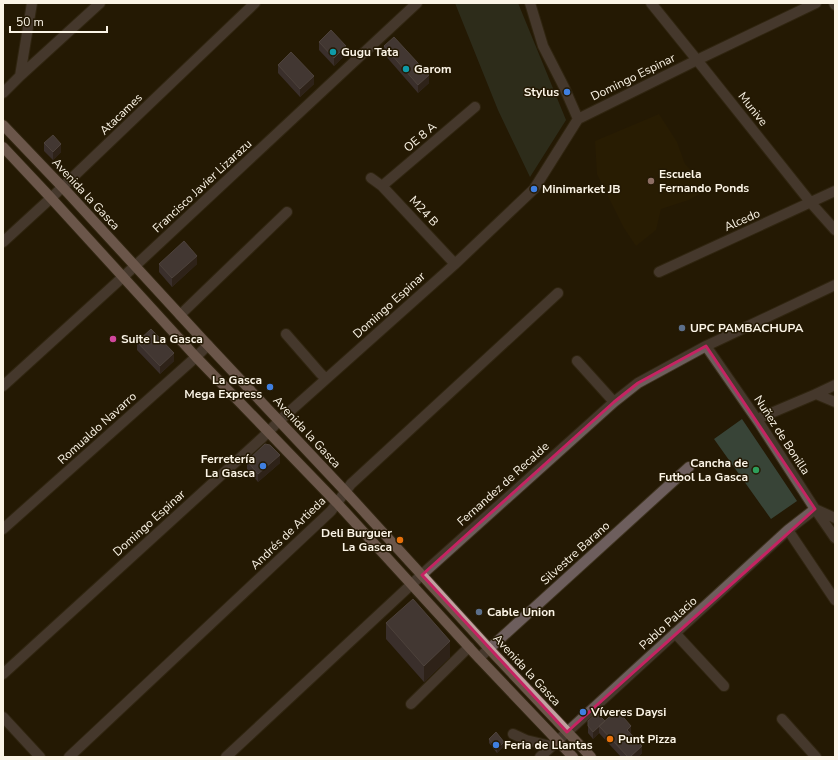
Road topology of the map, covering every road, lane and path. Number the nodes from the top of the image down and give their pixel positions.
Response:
1 (100, 3) edge
2 (256, 3) edge
3 (417, 3) edge
4 (530, 3) edge
5 (651, 3) edge
6 (816, 3) edge
7 (30, 6) edge
8 (697, 60) junction
9 (20, 76) junction
10 (3, 93) edge
11 (475, 107) dead end
12 (578, 119) junction
13 (3, 126) edge
14 (3, 147) edge
15 (371, 178) dead end
16 (382, 186) junction
17 (62, 187) junction
18 (835, 191) edge
19 (51, 198) junction
20 (811, 203) junction
21 (287, 212) dead end
22 (835, 230) edge
23 (3, 242) edge
24 (455, 264) junction
25 (135, 266) junction
26 (658, 272) dead end
27 (123, 277) junction
28 (835, 285) edge
29 (558, 293) dead end
30 (180, 315) junction
31 (286, 334) dead end
32 (208, 345) junction
33 (706, 346) junction
34 (196, 357) junction
35 (578, 361) dead end
36 (326, 379) junction
37 (835, 385) edge
38 (3, 386) edge
39 (816, 394) junction
40 (614, 402) junction
41 (835, 402) edge
42 (757, 419) junction
43 (279, 421) junction
44 (268, 432) junction
45 (689, 467) dead end
46 (345, 491) junction
47 (337, 503) junction
48 (815, 509) junction
49 (835, 518) edge
50 (3, 529) edge
51 (788, 530) junction
52 (835, 538) edge
53 (422, 575) junction
54 (412, 584) junction
55 (835, 600) edge
56 (676, 633) junction
57 (469, 647) junction
58 (489, 649) junction
59 (479, 658) junction
60 (3, 674) edge
61 (724, 686) dead end
62 (411, 704) dead end
63 (3, 717) edge
64 (782, 719) dead end
65 (567, 732) junction
66 (513, 734) dead end
67 (554, 744) junction
68 (40, 757) edge
69 (69, 757) edge
70 (226, 757) edge
71 (540, 757) edge
72 (572, 757) edge
73 (591, 757) edge
74 (816, 757) edge

1 - 9 street
2 - 17 street, Atacames
3 - 25 street, Francisco Javier Lizarazu
4 - 12 street
5 - 8 street, Munive
6 - 8 street, Domingo Espinar
7 - 9 street
8 - 12 street, Domingo Espinar
8 - 20 street, Munive
9 - 10 street
11 - 16 street, OE 8 A
12 - 24 street, Domingo Espinar
13 - 17 main road, Avenida la Gasca
14 - 19 main road
15 - 16 street, M24 B
16 - 24 street, M24 B
17 - 19 street, Atacames
17 - 25 main road, Avenida la Gasca
18 - 20 street, Alcedo
19 - 23 street, Atacames
19 - 27 main road
20 - 22 street, Munive
20 - 26 street, Alcedo
21 - 30 street
24 - 36 street, Domingo Espinar
25 - 27 street, Francisco Javier Lizarazu
25 - 30 main road, Avenida la Gasca
27 - 34 main road
27 - 38 street, Francisco Javier Lizarazu
28 - 33 street, Fernandez de Recalde
29 - 46 street, Andrés de Artieda
30 - 32 main road, Avenida la Gasca
31 - 36 street
32 - 34 street, Romualdo Navarro
32 - 43 main road, Avenida la Gasca
33 - 40 street, Fernandez de Recalde
33 - 42 street, Nuñez de Bonilla
34 - 44 main road
34 - 50 street, Romualdo Navarro
35 - 40 street
36 - 43 street, Domingo Espinar
37 - 39 street
39 - 41 street
39 - 42 street
40 - 53 street, Fernandez de Recalde
42 - 48 street, Nuñez de Bonilla
43 - 44 street, Domingo Espinar
43 - 46 main road, Avenida la Gasca
44 - 47 main road
44 - 60 street, Domingo Espinar
45 - 58 street, Silvestre Barano
46 - 47 street, Andrés de Artieda
46 - 53 main road, Avenida la Gasca
47 - 54 main road
47 - 69 street, Andrés de Artieda
48 - 49 street
48 - 51 street, Pablo Palacio
48 - 52 street, Nuñez de Bonilla
51 - 55 street
51 - 56 street, Pablo Palacio
53 - 54 street, Fernandez de Recalde
53 - 58 main road, Avenida la Gasca
54 - 57 main road
54 - 70 street, Fernandez de Recalde
56 - 61 street
56 - 65 street, Pablo Palacio
57 - 59 main road
57 - 62 street
58 - 59 street, Silvestre Barano
58 - 65 main road, Avenida la Gasca
59 - 67 main road
63 - 68 street
64 - 74 street
65 - 67 street, Pablo Palacio
65 - 73 main road, Avenida la Gasca
66 - 67 street
67 - 71 street, Pablo Palacio
67 - 72 main road

